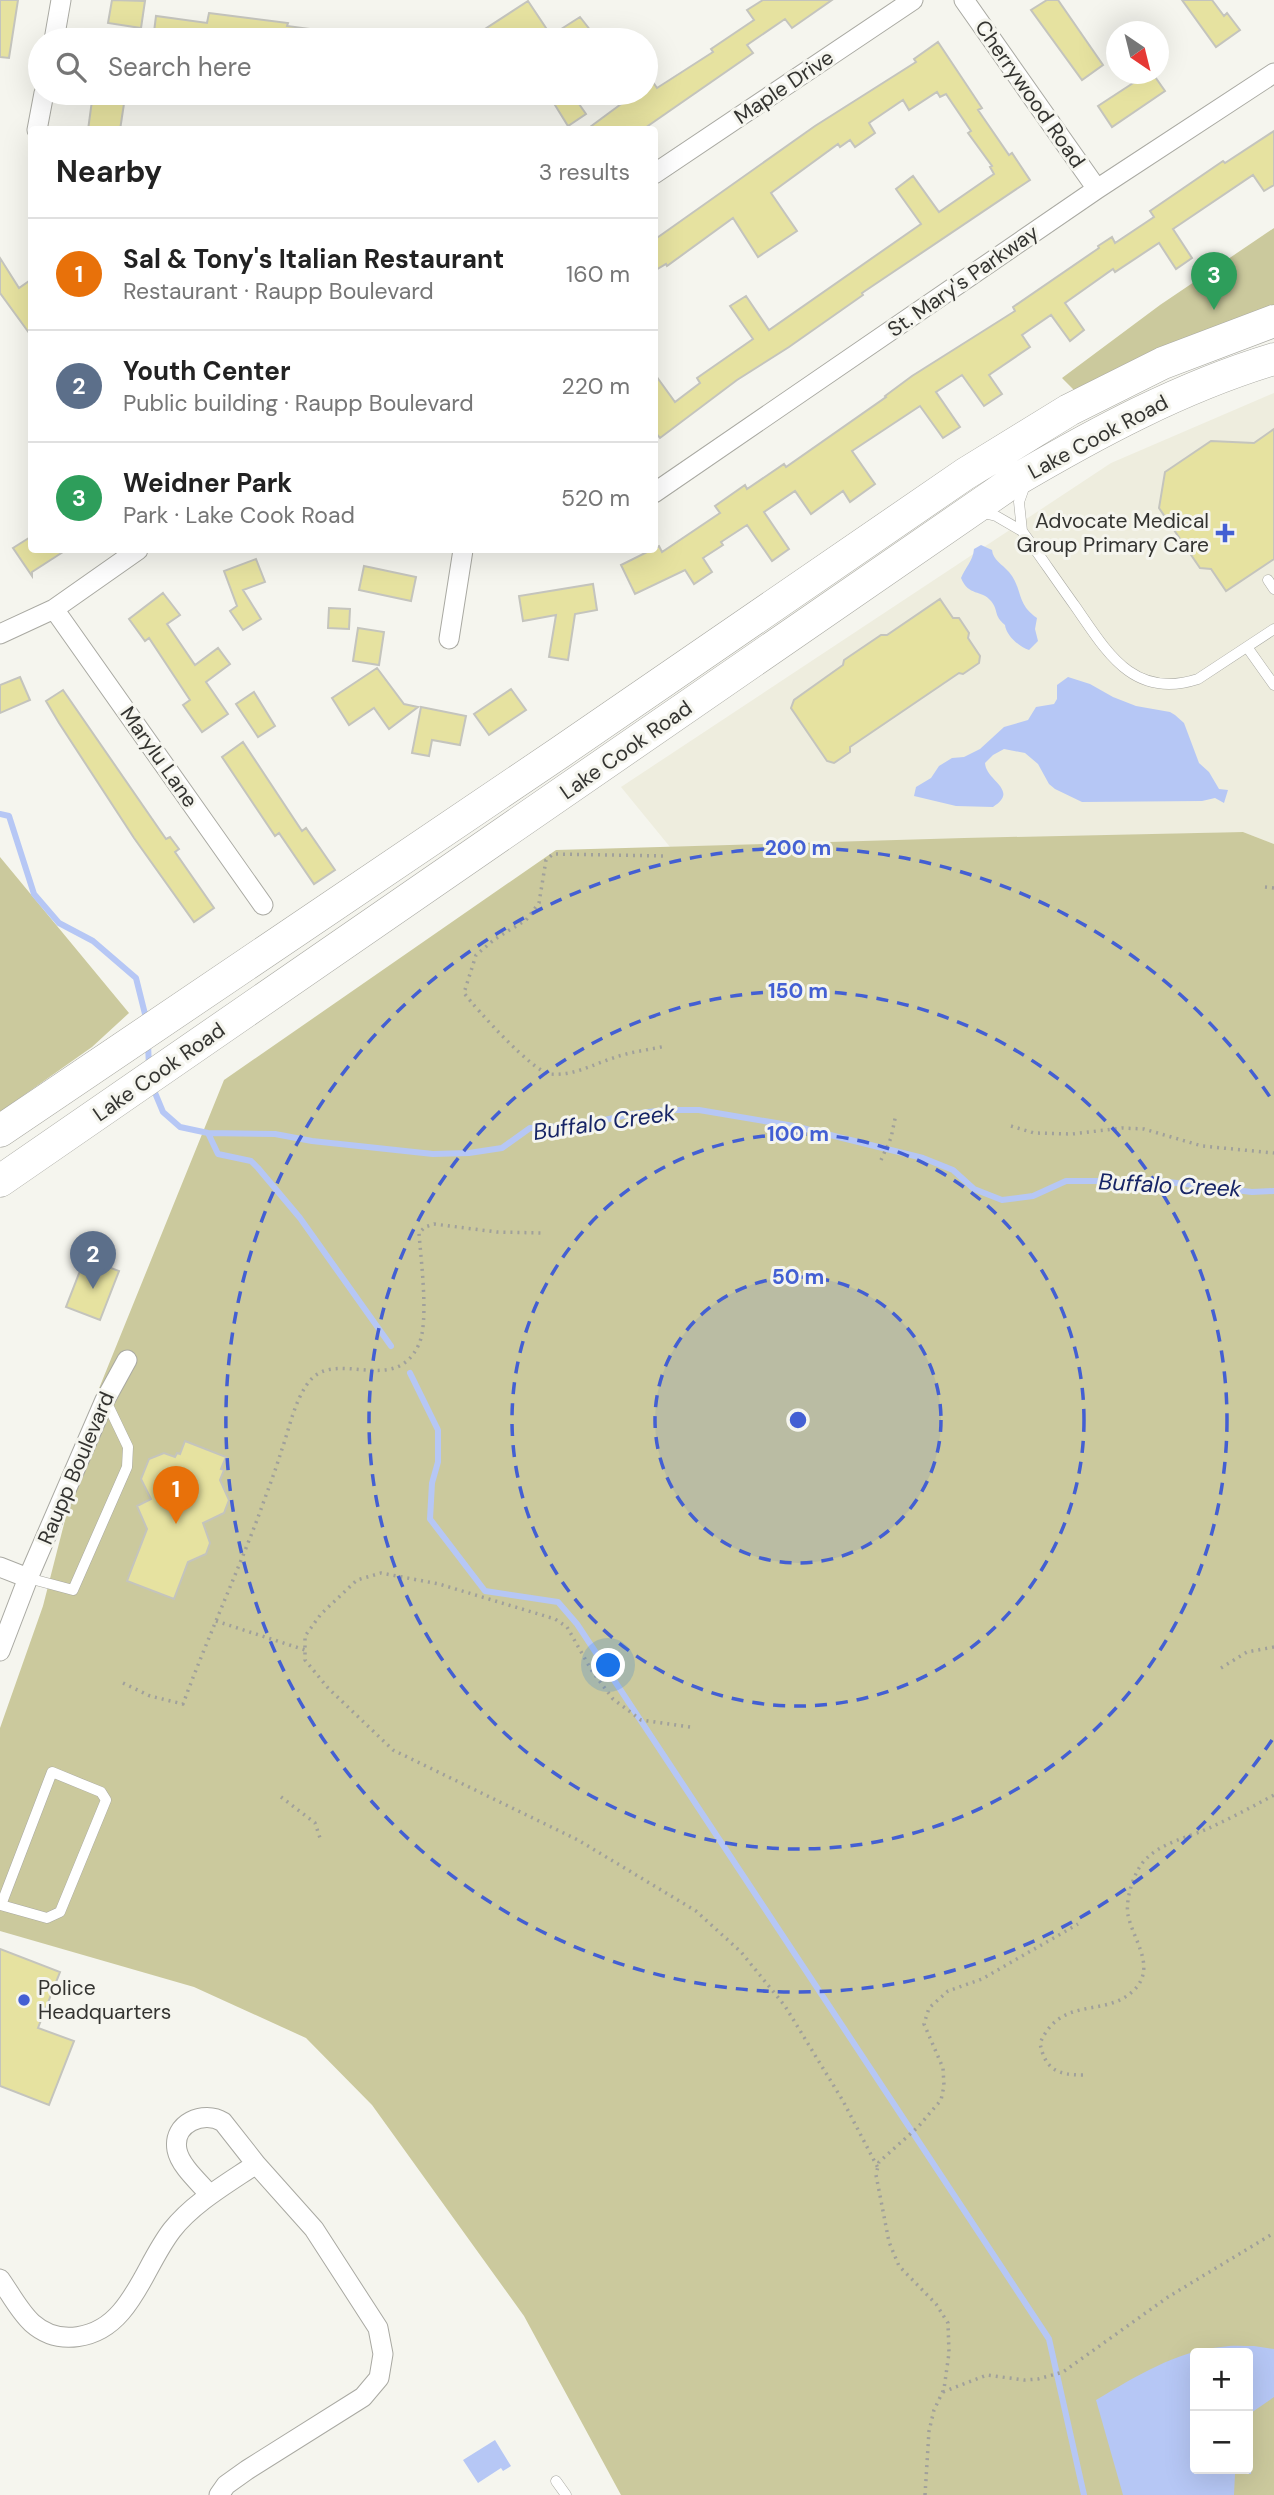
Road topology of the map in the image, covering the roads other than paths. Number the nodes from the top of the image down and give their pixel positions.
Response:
1 (61, 0) edge
2 (913, 0) edge
3 (964, 0) edge
4 (56, 28) edge
5 (1274, 73) edge
6 (42, 105) edge
7 (38, 126) edge
8 (658, 171) edge
9 (1097, 189) junction
10 (1274, 321) edge
11 (1274, 359) edge
12 (1029, 473) junction
13 (658, 490) edge
14 (969, 512) junction
15 (1022, 531) junction
16 (134, 553) edge
17 (463, 553) edge
18 (54, 610) junction
19 (1274, 629) edge
20 (0, 634) edge
21 (449, 639) dead end
22 (1247, 647) junction
23 (1274, 685) edge
24 (263, 905) dead end
25 (0, 1131) edge
26 (0, 1181) edge
27 (127, 1360) dead end
28 (105, 1400) junction
29 (0, 1567) edge
30 (29, 1578) junction
31 (0, 1651) edge
32 (0, 1905) edge
33 (256, 2164) junction
34 (210, 2195) junction
35 (0, 2279) edge
36 (556, 2481) dead end
37 (219, 2495) edge
38 (566, 2495) edge

1 - 4 street
2 - 8 street, Maple Drive
3 - 9 street, Cherrywood Road
5 - 9 street, St. Mary's Parkway
6 - 7 street
9 - 13 street, St. Mary's Parkway
10 - 25 main road, Lake Cook Road
11 - 12 main road, Lake Cook Road
12 - 14 main road, Lake Cook Road
12 - 15 lane
14 - 15 lane
14 - 26 main road, Lake Cook Road
15 - 22 lane
16 - 18 street
17 - 21 street
18 - 20 street
18 - 24 street, Marylu Lane
19 - 22 lane
22 - 23 lane
27 - 28 street, Raupp Boulevard
28 - 30 street, Raupp Boulevard
28 - 30 lane
29 - 30 street
30 - 31 street, Raupp Boulevard
32 - 32 lane
33 - 34 street
33 - 34 street
33 - 37 street
34 - 35 street
36 - 38 lane

